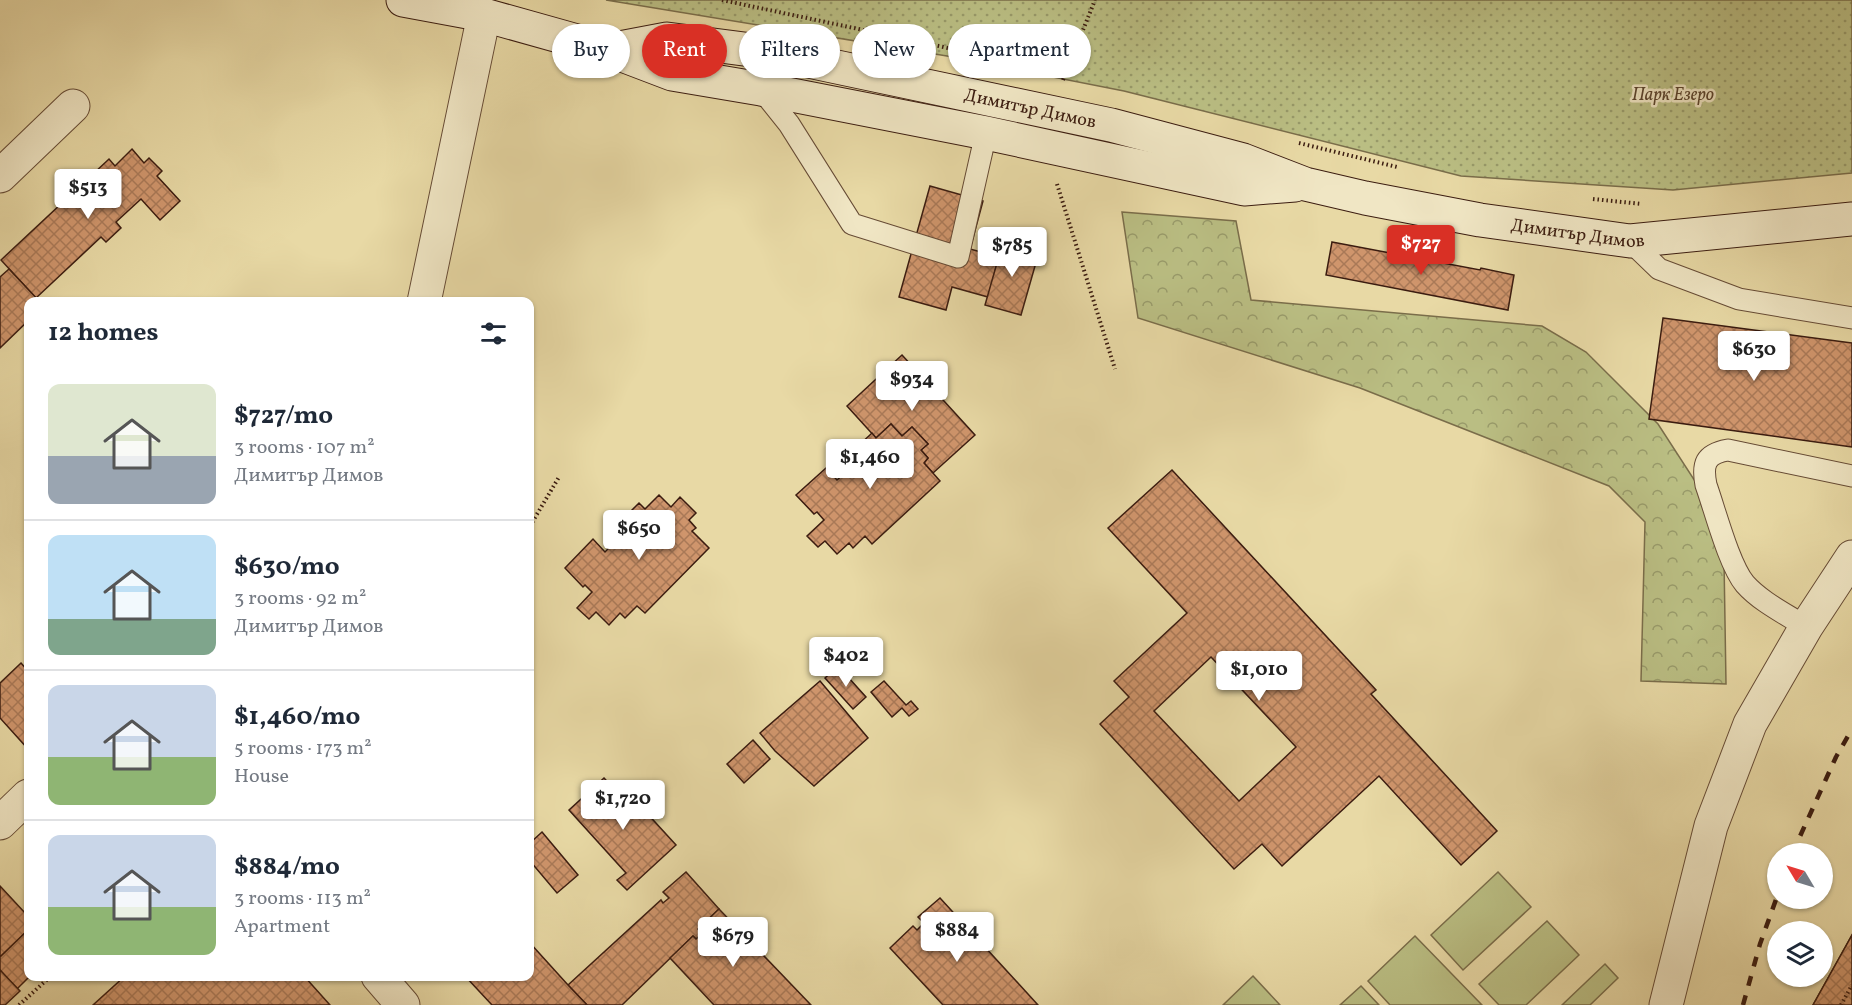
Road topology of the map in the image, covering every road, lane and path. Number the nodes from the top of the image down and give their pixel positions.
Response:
1 (403, 0) edge
2 (722, 0) edge
3 (1095, 0) edge
4 (484, 15) junction
5 (552, 34) edge
6 (630, 46) edge
7 (948, 48) edge
8 (630, 58) edge
9 (1051, 78) dead end
10 (1063, 81) junction
11 (1071, 84) dead end
12 (761, 89) junction
13 (73, 106) dead end
14 (986, 133) junction
15 (1298, 143) dead end
16 (1401, 168) dead end
17 (0, 176) edge
18 (1055, 178) dead end
19 (1305, 184) junction
20 (1586, 198) dead end
21 (1645, 204) dead end
22 (1852, 219) edge
23 (1630, 241) junction
24 (425, 297) edge
25 (1852, 318) edge
26 (1115, 369) dead end
27 (1852, 476) edge
28 (559, 477) dead end
29 (534, 519) edge
30 (1852, 557) edge
31 (1806, 627) junction
32 (24, 800) edge
33 (0, 823) edge
34 (45, 981) edge
35 (382, 981) edge
36 (1852, 986) edge
37 (19, 1005) edge
38 (403, 1005) edge
39 (1666, 1005) edge
40 (1841, 1005) edge

1 - 4 main road, Димитър Димов
2 - 7 path
3 - 10 path
4 - 5 main road, Димитър Димов
4 - 24 main road
6 - 19 main road, Димитър Димов
8 - 12 main road, Димитър Димов
9 - 10 path
10 - 11 path
12 - 14 main road, Димитър Димов
12 - 14 lane
13 - 17 main road
14 - 19 main road, Димитър Димов
15 - 16 path
18 - 26 path
19 - 23 main road, Димитър Димов
20 - 21 path
22 - 23 main road, Димитър Димов
23 - 25 lane
27 - 31 lane
28 - 29 path
30 - 31 main road
31 - 39 main road
32 - 33 main road
34 - 37 path
35 - 38 main road
36 - 40 path

